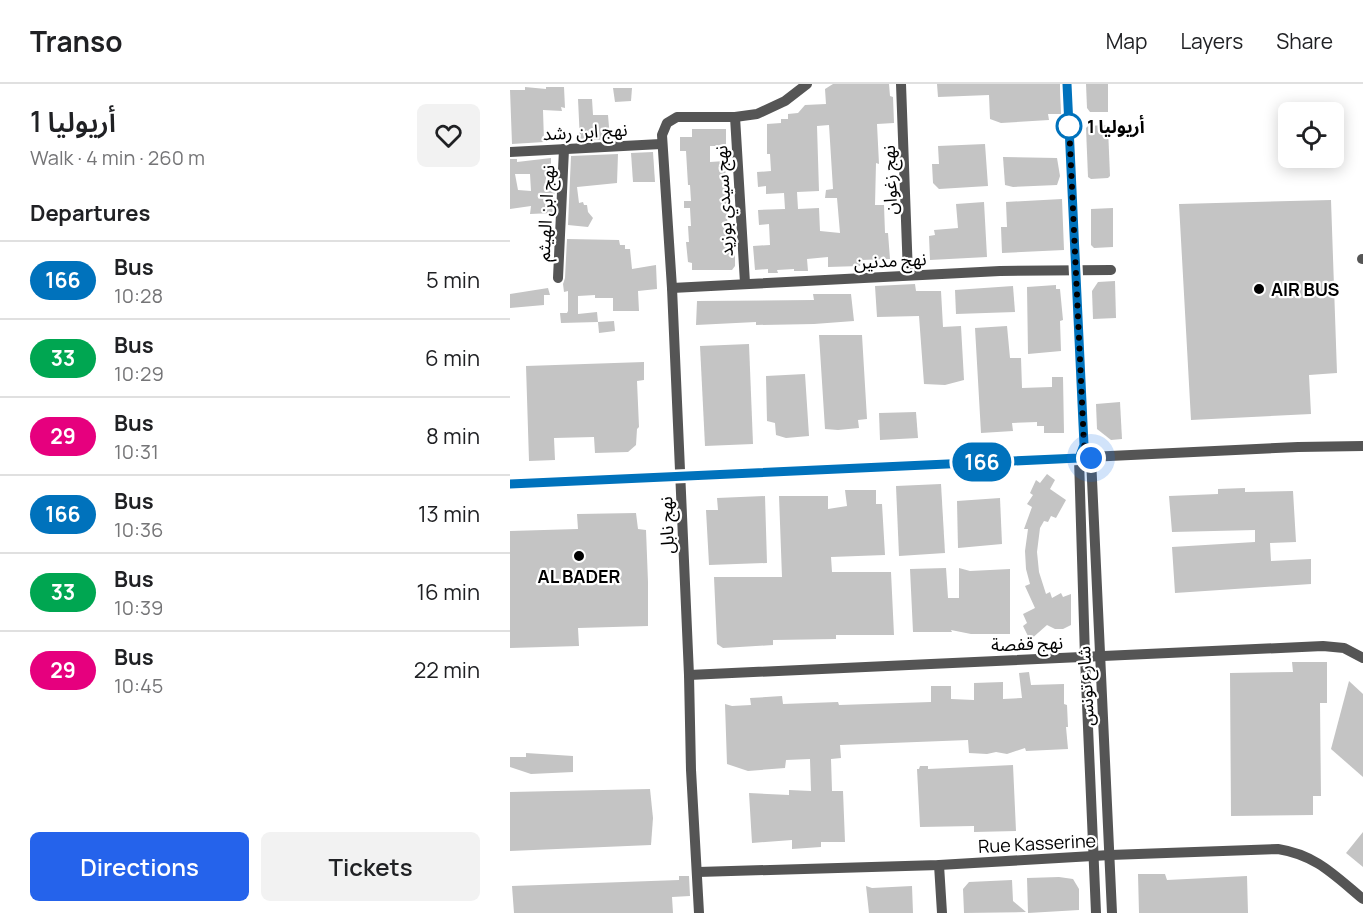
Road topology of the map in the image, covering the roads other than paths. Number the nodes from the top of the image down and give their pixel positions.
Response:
1 (807, 84) edge
2 (902, 84) edge
3 (1067, 84) edge
4 (735, 117) junction
5 (662, 139) junction
6 (564, 149) junction
7 (510, 152) edge
8 (1111, 270) dead end
9 (1077, 271) junction
10 (909, 275) junction
11 (558, 278) dead end
12 (745, 283) junction
13 (672, 288) junction
14 (1084, 445) junction
15 (1363, 446) edge
16 (1079, 458) junction
17 (1091, 458) junction
18 (681, 476) junction
19 (510, 484) edge
20 (1085, 657) junction
21 (1100, 657) junction
22 (1363, 658) edge
23 (689, 675) junction
24 (1110, 855) junction
25 (1094, 856) junction
26 (939, 865) junction
27 (698, 873) junction
28 (1363, 899) edge
29 (699, 913) edge
30 (942, 913) edge
31 (1096, 913) edge
32 (1112, 913) edge

1 - 4 street
2 - 10 street, نهج زغوان
3 - 9 street
4 - 5 street
4 - 12 street, نهج سيدي بوزيد
5 - 6 street, نهج ابن رشد
5 - 13 street, نهج نابل
6 - 7 street, نهج ابن رشد
6 - 11 street, نهج ابن الهيثم
8 - 9 street, نهج مدنين
9 - 10 street, نهج مدنين
9 - 14 street
10 - 12 street, نهج مدنين
12 - 13 street, نهج مدنين
13 - 18 street, نهج نابل
14 - 16 street
14 - 17 street
15 - 17 street
16 - 17 street
16 - 18 street
16 - 20 street, شارع تونس
17 - 21 street, شارع تونس
18 - 19 street
18 - 23 street, نهج نابل
20 - 21 street, نهج قفصة
20 - 23 street, نهج قفصة
20 - 25 street, شارع تونس
21 - 22 street, نهج قفصة
21 - 24 street, شارع تونس
23 - 27 street, نهج نابل
24 - 25 street, Rue Kasserine
24 - 28 street, Rue Kasserine
24 - 32 street, شارع تونس
25 - 26 street, Rue Kasserine
25 - 31 street, شارع تونس
26 - 27 street, Rue Kasserine
26 - 30 street
27 - 29 street, نهج نابل

